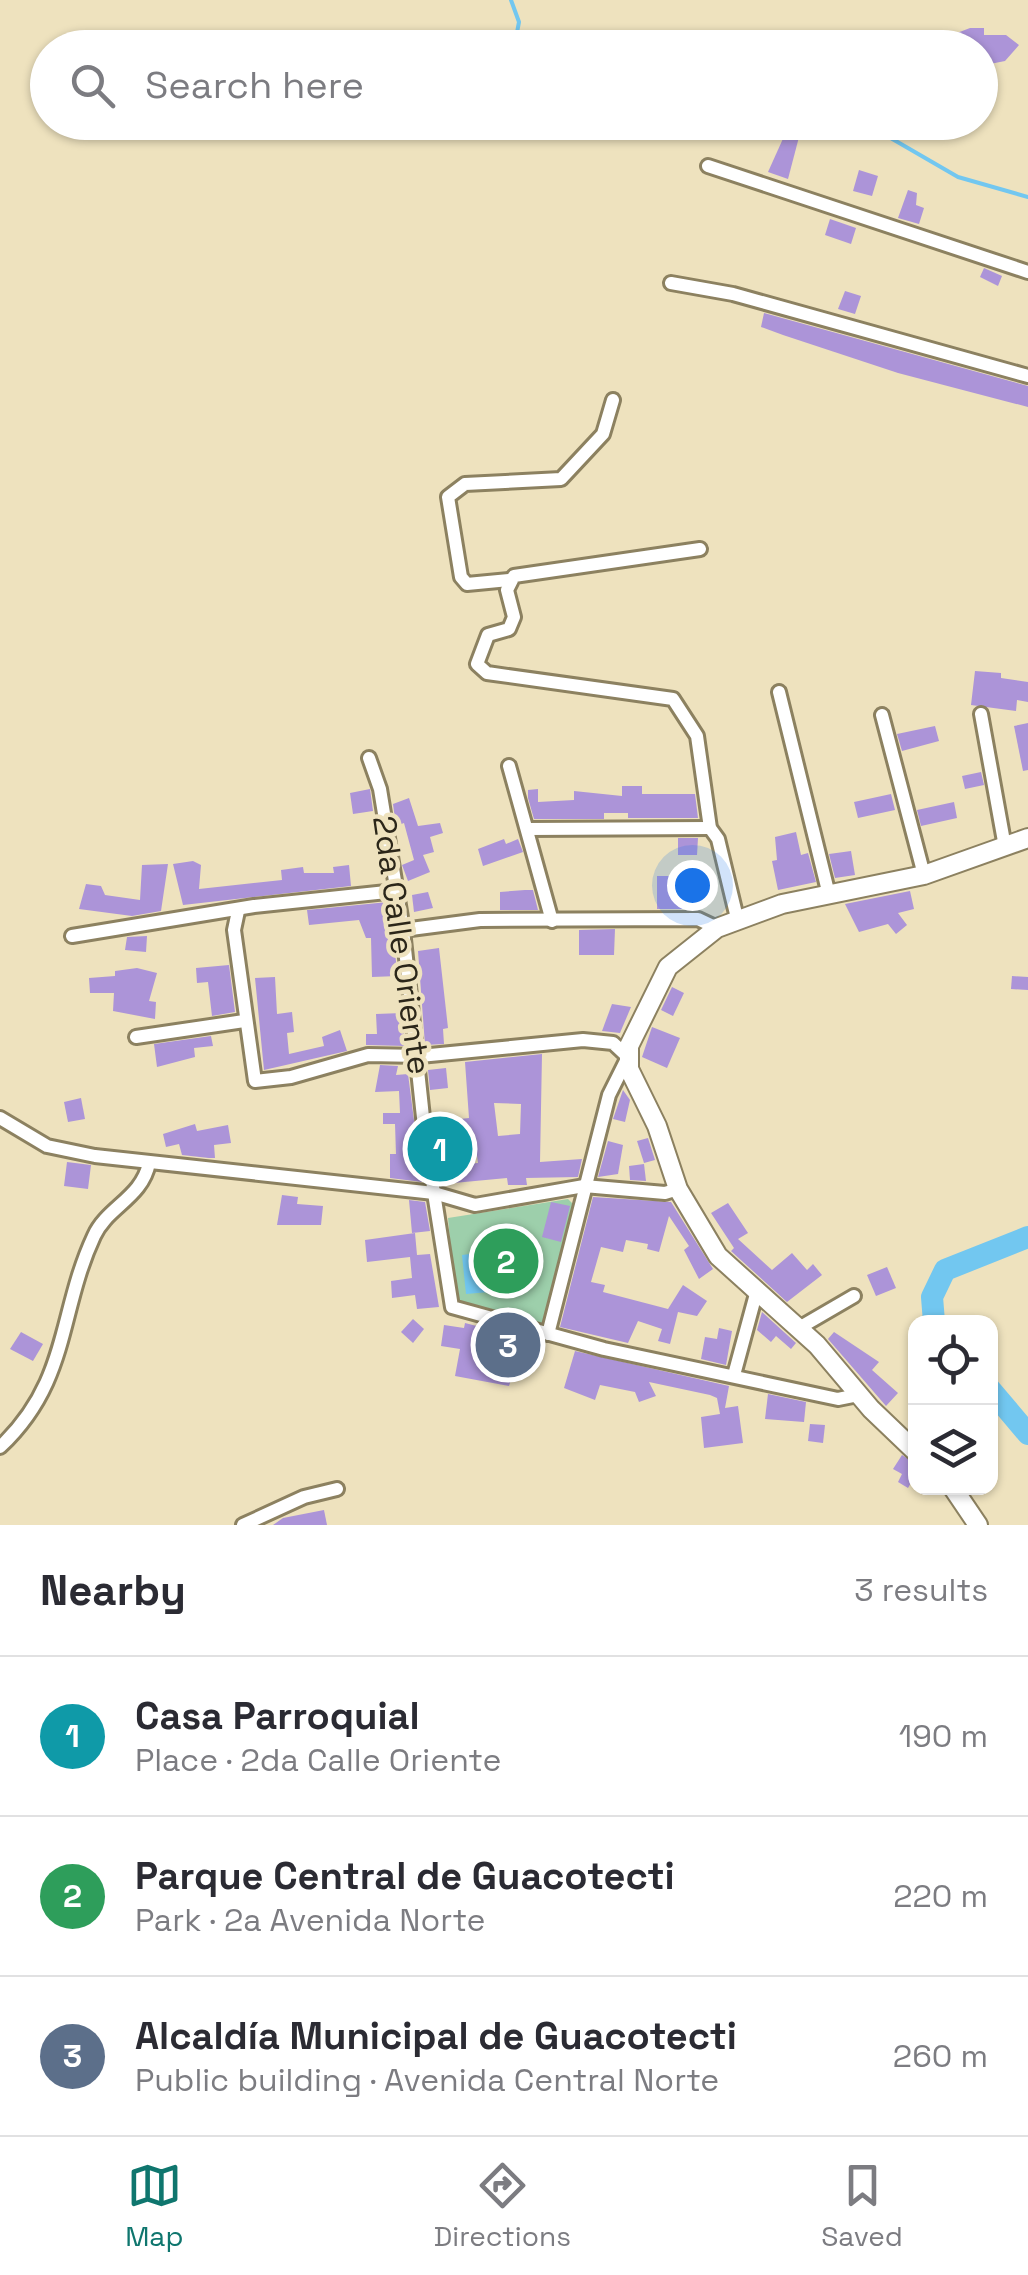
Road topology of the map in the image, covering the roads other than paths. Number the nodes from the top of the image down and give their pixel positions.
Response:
1 (708, 166) dead end
2 (1028, 272) edge
3 (671, 283) dead end
4 (1028, 376) edge
5 (613, 400) dead end
6 (700, 549) dead end
7 (509, 580) junction
8 (779, 692) dead end
9 (981, 714) dead end
10 (882, 715) dead end
11 (370, 758) dead end
12 (509, 766) dead end
13 (710, 828) junction
14 (527, 830) junction
15 (1028, 838) edge
16 (1005, 847) junction
17 (924, 875) junction
18 (396, 891) junction
19 (829, 895) junction
20 (238, 911) junction
21 (737, 918) junction
22 (552, 921) junction
23 (716, 928) junction
24 (403, 930) junction
25 (72, 936) dead end
26 (244, 1021) junction
27 (136, 1037) dead end
28 (420, 1056) junction
29 (628, 1057) junction
30 (0, 1118) edge
31 (149, 1164) junction
32 (584, 1186) junction
33 (678, 1189) junction
34 (434, 1192) junction
35 (756, 1294) junction
36 (854, 1296) dead end
37 (799, 1328) junction
38 (548, 1334) junction
39 (734, 1375) junction
40 (858, 1395) junction
41 (908, 1444) edge
42 (0, 1447) edge
43 (337, 1489) dead end
44 (958, 1495) edge
45 (242, 1525) edge
46 (978, 1525) edge

1 - 2 street
3 - 4 street
5 - 7 street
6 - 7 street
7 - 13 street
8 - 19 street
9 - 16 street
10 - 17 street
11 - 18 street, 2da Calle Oriente
12 - 14 street
13 - 14 street
13 - 21 street
14 - 22 street
15 - 16 street
16 - 17 street
17 - 19 street
18 - 20 street
18 - 24 street, 2da Calle Oriente
19 - 21 street
20 - 25 street
20 - 26 street
21 - 23 street
22 - 23 street
22 - 24 street
23 - 29 street
24 - 28 street, 2da Calle Oriente
26 - 27 street
26 - 28 street
28 - 29 street
28 - 34 street, 2da Calle Oriente
29 - 32 street
29 - 33 street
30 - 31 street
31 - 34 street
31 - 42 street
32 - 33 street
32 - 34 street
32 - 38 street
33 - 35 street
34 - 38 street, 2da Calle Oriente
35 - 37 street
35 - 39 street
36 - 37 street
37 - 40 street
38 - 39 street
39 - 40 street
40 - 41 street
43 - 45 street
44 - 46 street

